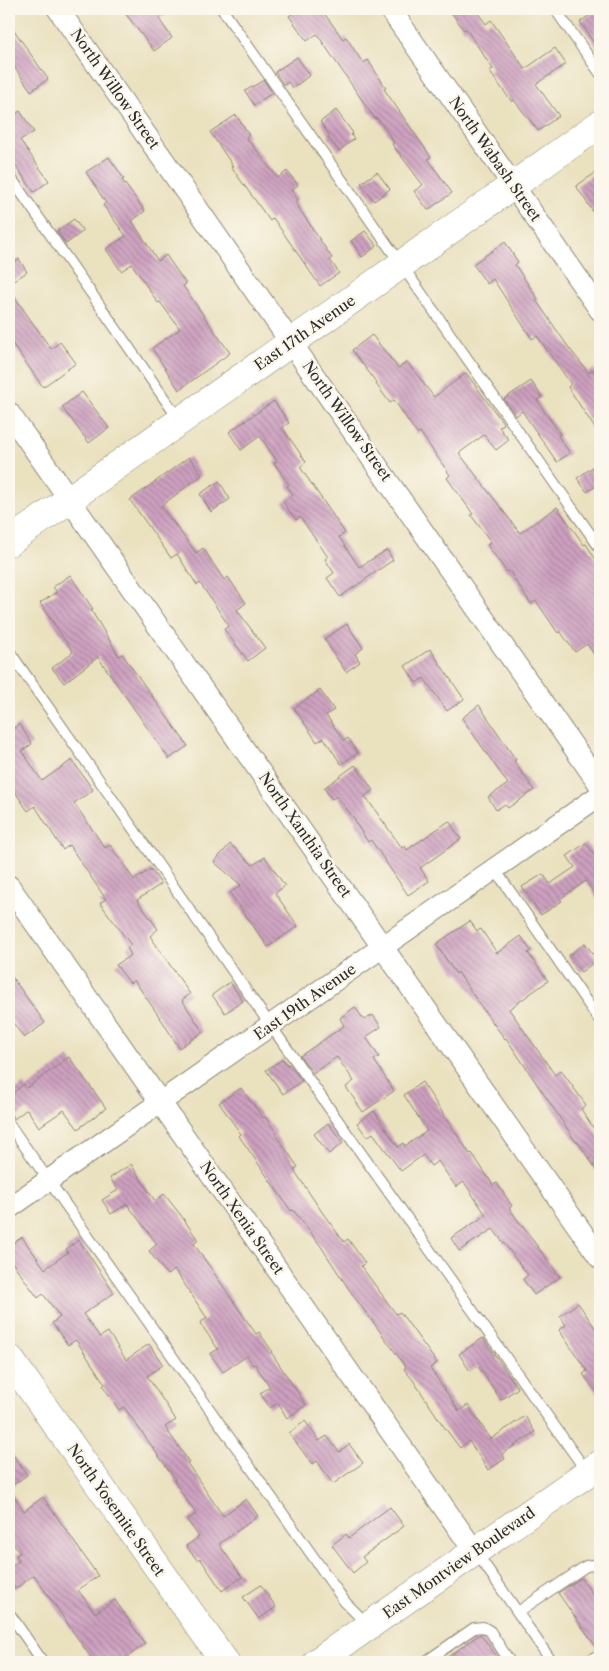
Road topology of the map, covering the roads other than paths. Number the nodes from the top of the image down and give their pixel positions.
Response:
1 (58, 9) edge
2 (222, 9) edge
3 (390, 9) edge
4 (555, 9) edge
5 (600, 74) edge
6 (600, 124) edge
7 (9, 175) edge
8 (514, 185) junction
9 (401, 265) junction
10 (600, 310) edge
11 (292, 342) junction
12 (9, 413) edge
13 (180, 421) junction
14 (70, 499) junction
15 (9, 542) edge
16 (600, 548) edge
17 (9, 651) edge
18 (600, 785) edge
19 (600, 795) edge
20 (494, 868) junction
21 (9, 886) edge
22 (384, 946) junction
23 (600, 1020) edge
24 (271, 1026) junction
25 (161, 1102) junction
26 (9, 1124) edge
27 (48, 1181) junction
28 (9, 1208) edge
29 (600, 1258) edge
30 (9, 1358) edge
31 (594, 1469) edge
32 (475, 1552) junction
33 (592, 1565) dead end
34 (518, 1612) junction
35 (9, 1613) edge
36 (369, 1626) junction
37 (600, 1654) edge
38 (43, 1662) edge
39 (225, 1662) edge
40 (317, 1662) edge
41 (341, 1662) edge
42 (425, 1662) edge
43 (510, 1662) edge
44 (552, 1662) edge
45 (588, 1662) edge

1 - 11 street, North Willow Street
2 - 9 lane
3 - 8 street, North Wabash Street
4 - 5 lane
6 - 8 main road, East 17th Avenue
7 - 13 lane
8 - 9 main road, East 17th Avenue
8 - 10 street, North Wabash Street
9 - 11 main road, East 17th Avenue
9 - 16 lane
11 - 13 main road, East 17th Avenue
11 - 18 street, North Willow Street
12 - 14 street, North Xanthia Street
13 - 14 main road, East 17th Avenue
14 - 15 main road, East 17th Avenue
14 - 22 street, North Xanthia Street
17 - 24 lane
19 - 20 street, East 19th Avenue
20 - 22 street, East 19th Avenue
20 - 23 lane
21 - 25 street, North Xenia Street
22 - 24 street, East 19th Avenue
22 - 29 street, North Xanthia Street
24 - 25 street, East 19th Avenue
24 - 31 lane
25 - 27 street, East 19th Avenue
25 - 32 street, North Xenia Street
26 - 27 lane
27 - 28 street, East 19th Avenue
27 - 36 lane
30 - 39 main road, North Yosemite Street
31 - 32 main road, East Montview Boulevard
32 - 34 lane
32 - 36 main road, East Montview Boulevard
33 - 34 lane
34 - 44 lane
35 - 38 lane
36 - 40 main road, East Montview Boulevard
36 - 41 main road
37 - 45 lane
42 - 43 lane

